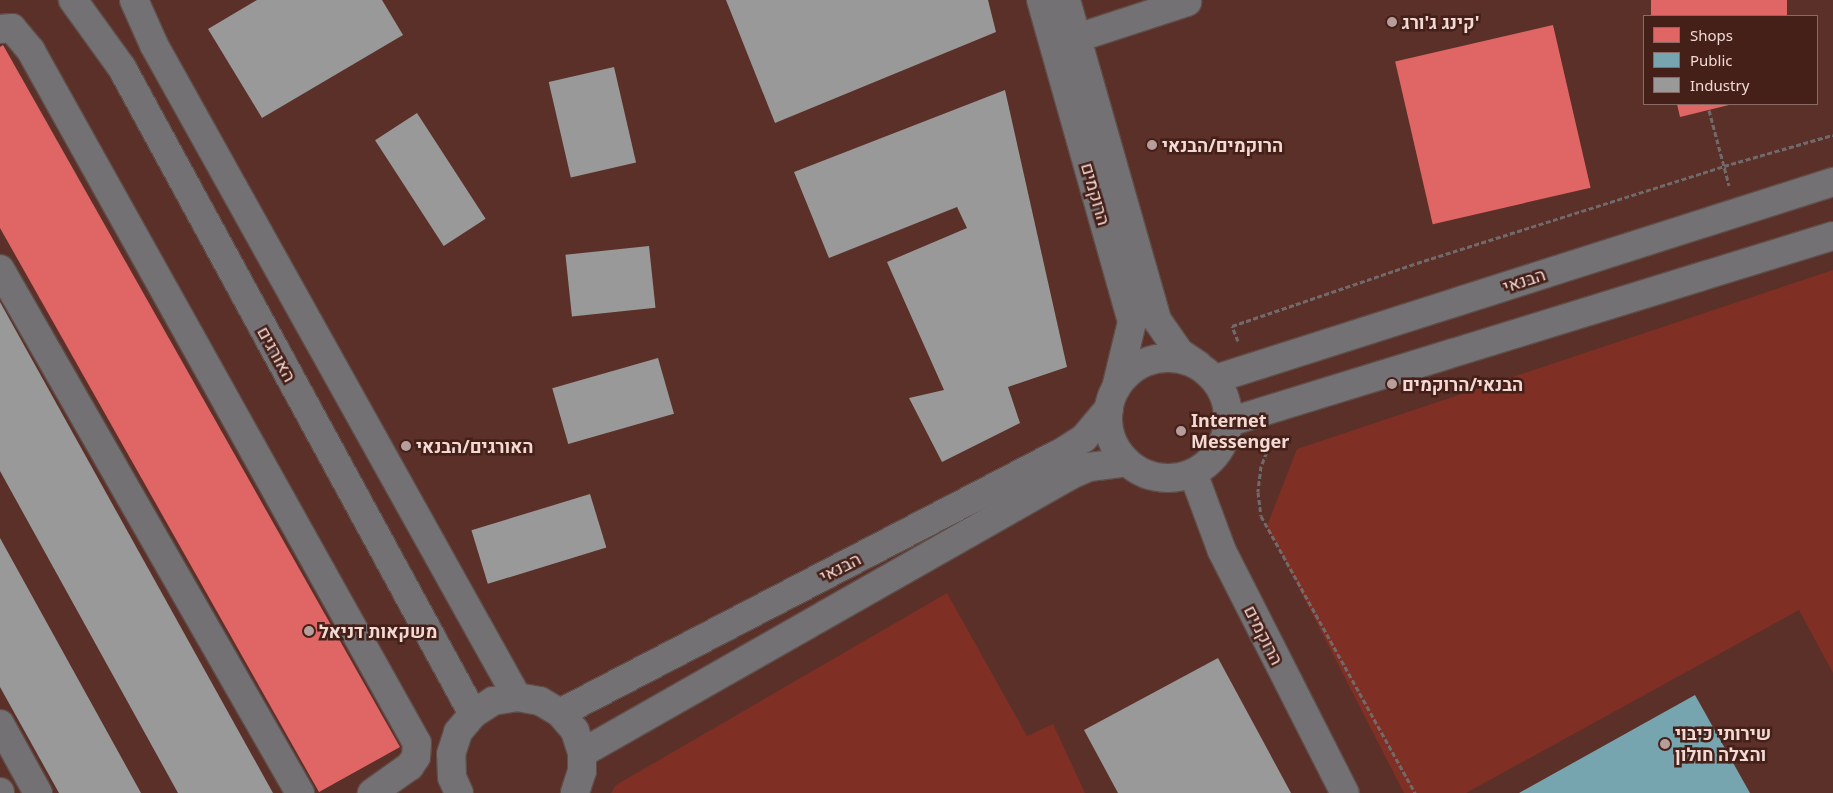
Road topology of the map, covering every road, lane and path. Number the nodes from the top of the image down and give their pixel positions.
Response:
1 (72, 0) edge
2 (134, 0) edge
3 (1041, 0) edge
4 (1066, 0) edge
5 (1187, 2) dead end
6 (0, 29) edge
7 (1077, 38) junction
8 (1709, 110) dead end
9 (1833, 135) edge
10 (1724, 166) junction
11 (1833, 182) edge
12 (1736, 213) junction
13 (1833, 236) edge
14 (0, 269) edge
15 (1232, 326) dead end
16 (1206, 372) junction
17 (1112, 398) junction
18 (1228, 422) junction
19 (1127, 462) junction
20 (1193, 473) junction
21 (1261, 516) dead end
22 (517, 697) junction
23 (560, 713) junction
24 (473, 714) junction
25 (0, 724) edge
26 (582, 753) junction
27 (38, 793) edge
28 (300, 793) edge
29 (372, 793) edge
30 (459, 793) edge
31 (575, 793) edge
32 (1345, 793) edge
33 (1415, 793) edge

1 - 24 street, האורגים
2 - 22 street
3 - 17 street, הרוקמים
4 - 7 street, הרוקמים
5 - 7 street
6 - 29 street
7 - 16 street, הרוקמים
8 - 10 path
9 - 10 path
10 - 12 path
10 - 15 path
11 - 12 street, הבנאי
12 - 16 street, הבנאי
13 - 18 street
14 - 28 street
16 - 17 street
16 - 18 street
17 - 19 street
17 - 23 street, הבנאי
18 - 20 street
19 - 20 street
19 - 26 street, הבנאי
20 - 32 street, הרוקמים
21 - 33 path
22 - 23 street
22 - 24 street
23 - 26 street
24 - 30 street
25 - 27 street
26 - 31 street

